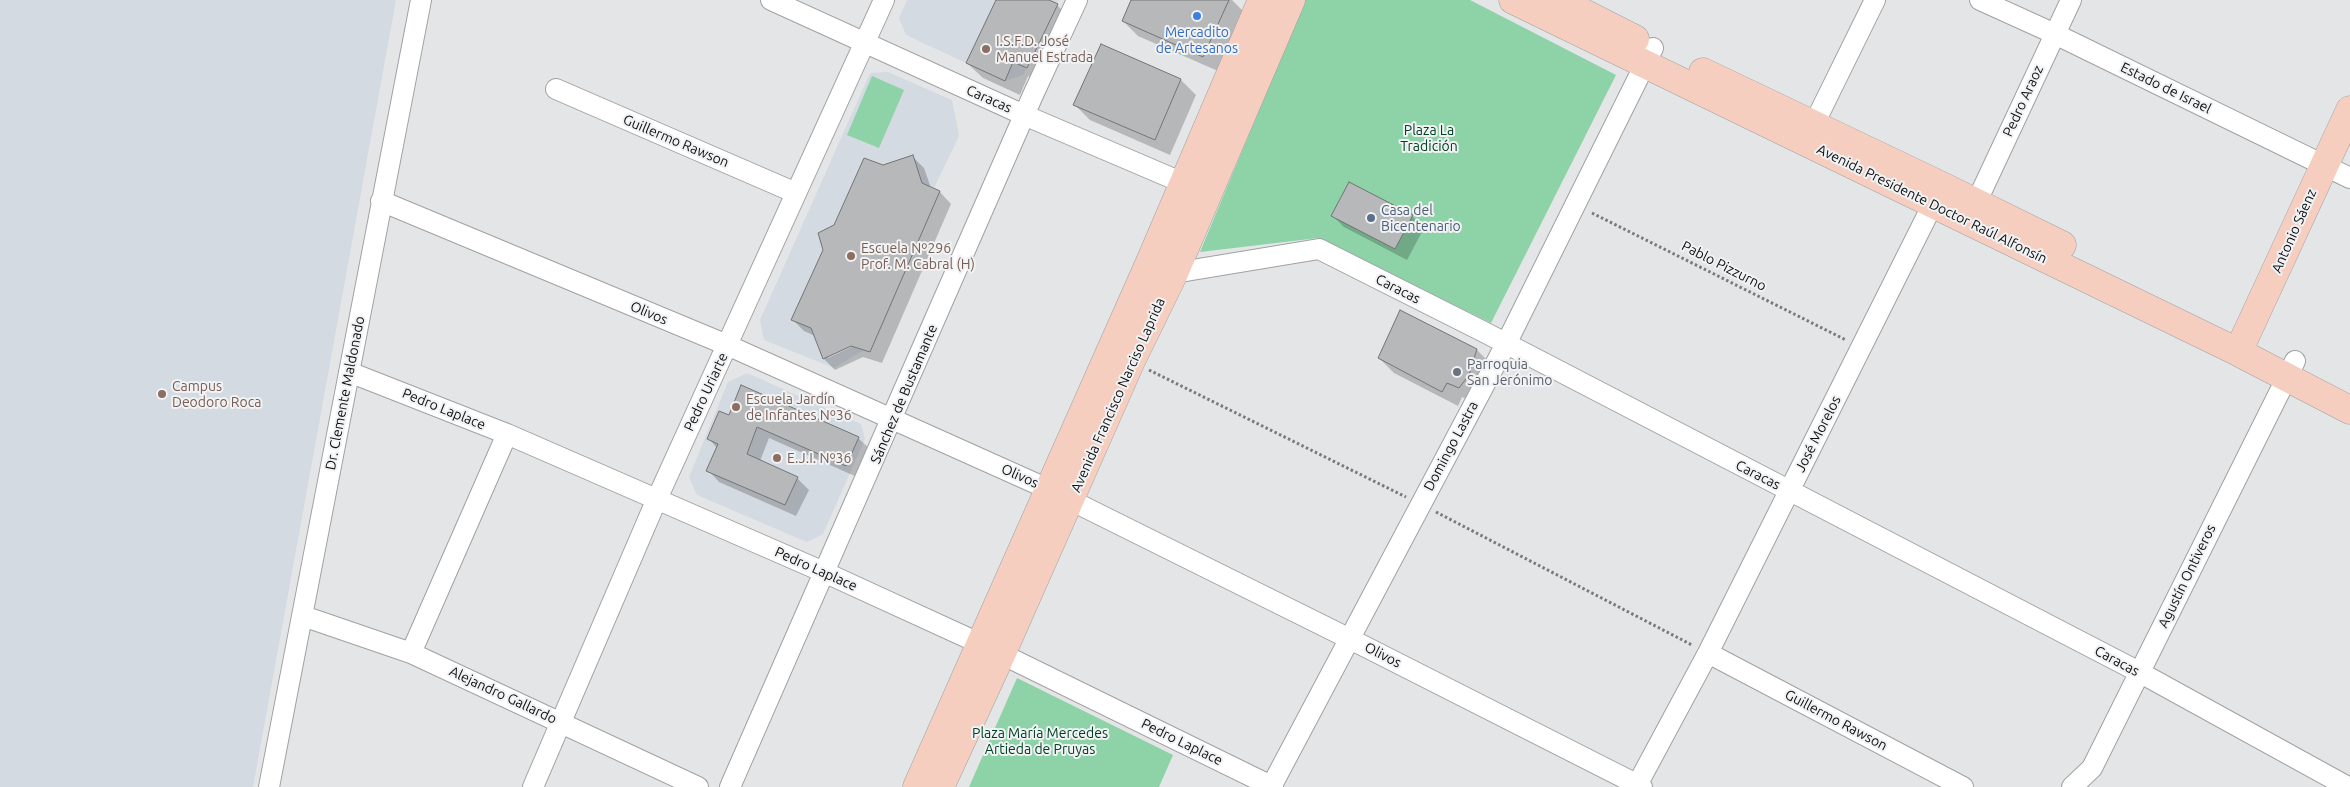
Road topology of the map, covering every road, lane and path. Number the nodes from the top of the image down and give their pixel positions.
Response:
1 (421, 0) edge
2 (770, 0) edge
3 (884, 0) edge
4 (1077, 0) edge
5 (1262, 0) edge
6 (1291, 0) edge
7 (1513, 0) edge
8 (1558, 0) edge
9 (1876, 0) edge
10 (1980, 0) edge
11 (2071, 0) edge
12 (2055, 34) junction
13 (866, 43) junction
14 (1649, 56) junction
15 (556, 89) dead end
16 (2350, 110) edge
17 (1024, 114) junction
18 (1814, 124) junction
19 (2324, 164) junction
20 (2350, 178) edge
21 (1182, 183) junction
22 (796, 194) junction
23 (1208, 194) junction
24 (1938, 195) junction
25 (381, 201) junction
26 (1976, 203) junction
27 (1576, 204) junction
28 (1162, 268) junction
29 (1506, 344) junction
30 (2242, 344) junction
31 (727, 345) junction
32 (1862, 348) junction
33 (2291, 369) junction
34 (349, 372) junction
35 (2350, 389) edge
36 (2350, 410) edge
37 (893, 419) junction
38 (507, 434) junction
39 (1788, 491) junction
40 (1059, 494) junction
41 (656, 500) junction
42 (826, 573) junction
43 (303, 616) junction
44 (1350, 639) junction
45 (991, 649) junction
46 (411, 653) junction
47 (1708, 653) junction
48 (2139, 672) junction
49 (561, 721) junction
50 (1638, 786) edge
51 (269, 787) edge
52 (533, 787) edge
53 (698, 787) edge
54 (730, 787) edge
55 (917, 787) edge
56 (940, 787) edge
57 (1272, 787) edge
58 (1963, 787) edge
59 (2072, 787) edge
60 (2348, 787) edge

1 - 25 street, Dr. Clemente Maldonado
2 - 13 street, Caracas
3 - 13 street, Pedro Uriarte
4 - 17 street, Sánchez de Bustamante
5 - 21 main road, Avenida Francisco Narciso Laprida
6 - 23 main road, Avenida Francisco Narciso Laprida
7 - 14 main road, Avenida Presidente Doctor Raúl Alfonsín
8 - 14 main road, Avenida Presidente Doctor Raúl Alfonsín
9 - 18 street
10 - 12 street, Estado de Israel
11 - 12 street, Pedro Araoz
12 - 19 street, Estado de Israel
12 - 26 street, Pedro Araoz
13 - 17 street, Caracas
13 - 22 street, Pedro Uriarte
14 - 18 main road, Avenida Presidente Doctor Raúl Alfonsín
14 - 24 main road, Avenida Presidente Doctor Raúl Alfonsín
14 - 27 street, Domingo Lastra
15 - 22 street, Guillermo Rawson
16 - 19 main road, Antonio Sáenz
17 - 21 street, Caracas
17 - 37 street, Sánchez de Bustamante
18 - 24 main road, Avenida Presidente Doctor Raúl Alfonsín
19 - 20 street, Estado de Israel
19 - 30 main road, Antonio Sáenz
21 - 23 street, Caracas
21 - 28 main road, Avenida Francisco Narciso Laprida
22 - 31 street, Pedro Uriarte
23 - 28 main road, Avenida Francisco Narciso Laprida
24 - 26 main road, Avenida Presidente Doctor Raúl Alfonsín
24 - 30 main road, Avenida Presidente Doctor Raúl Alfonsín
24 - 32 street, José Morelos
25 - 31 street, Olivos
25 - 34 street, Dr. Clemente Maldonado
26 - 30 main road, Avenida Presidente Doctor Raúl Alfonsín
27 - 29 street, Domingo Lastra
27 - 32 path, Pablo Pizzurno
28 - 29 street, Caracas
28 - 40 main road, Avenida Francisco Narciso Laprida
29 - 39 street, Caracas
29 - 44 street, Domingo Lastra
30 - 33 main road, Avenida Presidente Doctor Raúl Alfonsín
31 - 37 street, Olivos
31 - 41 street, Pedro Uriarte
32 - 39 street, José Morelos
33 - 35 main road, Avenida Presidente Doctor Raúl Alfonsín
33 - 36 main road, Avenida Presidente Doctor Raúl Alfonsín
33 - 48 street, Agustín Ontiveros
34 - 38 street, Pedro Laplace
34 - 43 street, Dr. Clemente Maldonado
37 - 40 street, Olivos
37 - 42 street, Sánchez de Bustamante
38 - 41 street, Pedro Laplace
38 - 46 street
39 - 47 street, José Morelos
39 - 48 street, Caracas
40 - 44 street, Olivos
40 - 45 main road, Avenida Francisco Narciso Laprida
41 - 42 street, Pedro Laplace
41 - 49 street, Pedro Uriarte
42 - 45 street, Pedro Laplace
42 - 54 street, Sánchez de Bustamante
43 - 46 street, Alejandro Gallardo
43 - 51 street, Dr. Clemente Maldonado
44 - 50 street, Olivos
44 - 57 street, Domingo Lastra
45 - 55 main road, Avenida Francisco Narciso Laprida
45 - 56 main road, Avenida Francisco Narciso Laprida
45 - 57 street, Pedro Laplace
46 - 49 street, Alejandro Gallardo
47 - 50 street, José Morelos
47 - 58 street, Guillermo Rawson
48 - 59 street, Agustín Ontiveros
48 - 60 street, Caracas
49 - 52 street, Pedro Uriarte
49 - 53 street, Alejandro Gallardo

